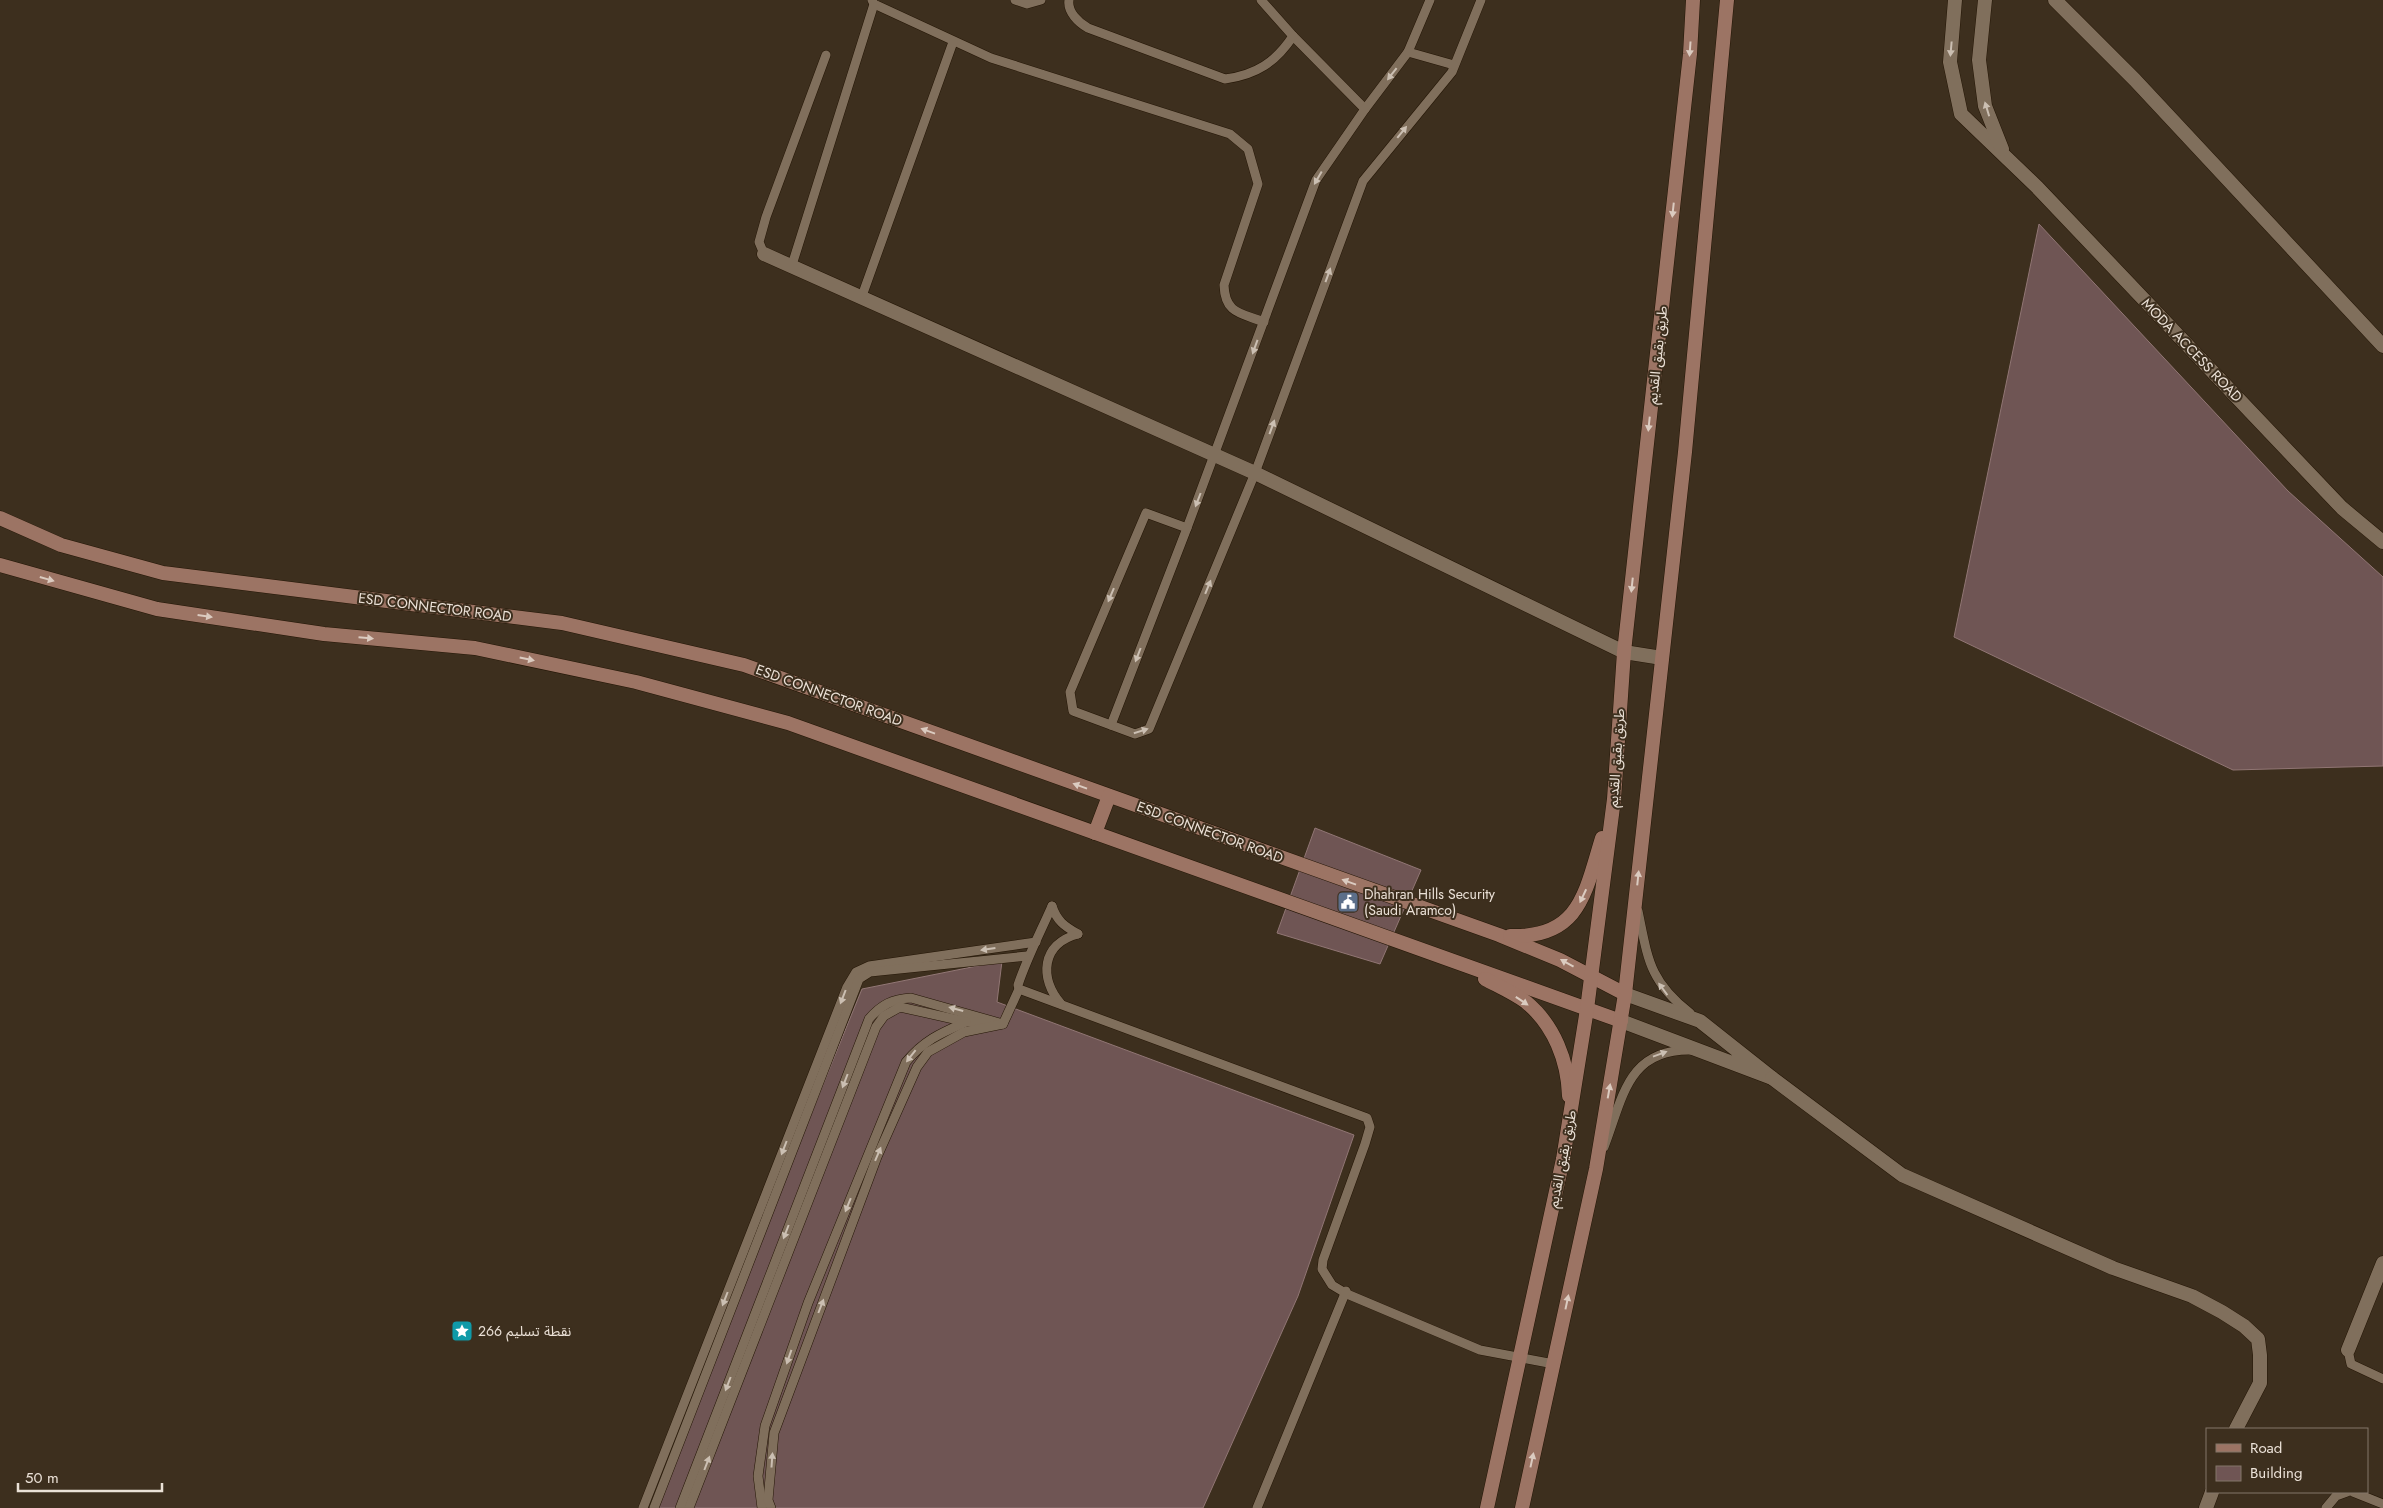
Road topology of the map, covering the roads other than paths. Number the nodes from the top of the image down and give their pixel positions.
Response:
1 (1015, 0) edge
2 (1041, 0) edge
3 (1069, 0) edge
4 (1261, 0) edge
5 (1430, 0) edge
6 (1481, 0) edge
7 (1693, 0) edge
8 (1727, 0) edge
9 (1955, 0) edge
10 (1985, 0) edge
11 (2054, 0) edge
12 (873, 2) edge
13 (1293, 36) junction
14 (953, 42) junction
15 (1408, 52) junction
16 (826, 55) dead end
17 (1454, 66) junction
18 (1364, 109) junction
19 (2004, 154) junction
20 (764, 254) joint
21 (792, 265) junction
22 (862, 296) junction
23 (1264, 322) junction
24 (2383, 346) edge
25 (1215, 455) junction
26 (1255, 473) junction
27 (0, 518) edge
28 (1187, 528) junction
29 (2383, 542) edge
30 (0, 565) edge
31 (1624, 652) junction
32 (1662, 658) junction
33 (1111, 725) junction
34 (1109, 796) junction
35 (1614, 799) junction
36 (1095, 833) junction
37 (1636, 900) junction
38 (1499, 935) junction
39 (1036, 942) junction
40 (1027, 956) junction
41 (1449, 959) junction
42 (1591, 977) junction
43 (1019, 989) junction
44 (1625, 994) junction
45 (1061, 1005) junction
46 (1587, 1009) junction
47 (1621, 1021) junction
48 (1700, 1021) junction
49 (966, 1022) junction
50 (1003, 1024) junction
51 (1699, 1050) junction
52 (1772, 1078) junction
53 (1570, 1122) junction
54 (1596, 1169) junction
55 (2383, 1263) edge
56 (1346, 1291) junction
57 (2348, 1350) joint
58 (1520, 1358) junction
59 (1554, 1364) junction
60 (2383, 1379) edge
61 (2237, 1428) edge
62 (2212, 1493) edge
63 (2344, 1493) edge
64 (2356, 1493) edge
65 (2383, 1504) edge
66 (643, 1508) edge
67 (654, 1508) edge
68 (680, 1508) edge
69 (689, 1508) edge
70 (762, 1508) edge
71 (771, 1508) edge
72 (1257, 1508) edge
73 (1487, 1508) edge
74 (1522, 1508) edge
75 (2206, 1508) edge
76 (2326, 1508) edge

1 - 2 lane
3 - 13 lane
4 - 13 lane
5 - 15 lane
6 - 17 lane
7 -> 31 main road, طريق بقيق القديم
8 - 32 main road
9 -> 19 street, MODA ACCESS ROAD
19 -> 10 street, MODA ACCESS ROAD
11 - 24 street
12 - 14 lane
12 - 21 lane
13 - 18 lane
14 - 22 lane
14 - 23 lane
15 - 17 lane
15 -> 18 lane
16 - 20 lane
26 -> 17 lane
18 -> 23 lane
19 - 29 street, MODA ACCESS ROAD
20 - 21 street
21 - 22 street
22 - 25 street
23 -> 25 lane
25 - 26 street
25 -> 28 lane
26 - 31 street
33 -> 26 lane
34 -> 27 main road, ESD CONNECTOR ROAD
28 -> 33 lane
28 -> 33 lane
30 -> 36 main road
31 - 32 street
31 - 35 main road, طريق بقيق القديم
37 -> 32 main road
34 - 36 main road
38 -> 34 main road, ESD CONNECTOR ROAD
35 -> 38 main road
35 - 42 main road, طريق بقيق القديم
36 - 41 main road
37 - 44 main road
48 -> 37 lane
42 -> 38 main road, ESD CONNECTOR ROAD
39 - 40 lane
39 - 45 lane
39 -> 66 lane
40 - 43 lane
40 - 67 lane
41 - 46 main road
41 -> 53 main road
42 - 44 main road, ESD CONNECTOR ROAD
42 - 46 main road, طريق بقيق القديم
43 - 45 lane
43 - 50 lane
44 - 47 main road
44 - 48 street
45 - 56 lane
46 - 47 main road
46 - 53 main road, طريق بقيق القديم
47 - 51 street
54 -> 47 main road
48 - 52 street
49 - 50 lane
69 -> 49 lane
49 -> 70 lane
50 -> 68 lane
71 -> 50 lane
51 - 52 street
54 -> 51 lane
52 - 61 street
53 - 58 main road, طريق بقيق القديم
59 -> 54 main road
55 - 57 street
56 - 58 lane
56 - 72 lane
57 - 60 lane
58 - 59 lane
58 - 73 main road, طريق بقيق القديم
74 -> 59 main road
62 - 75 street
63 - 76 lane
64 - 65 lane

